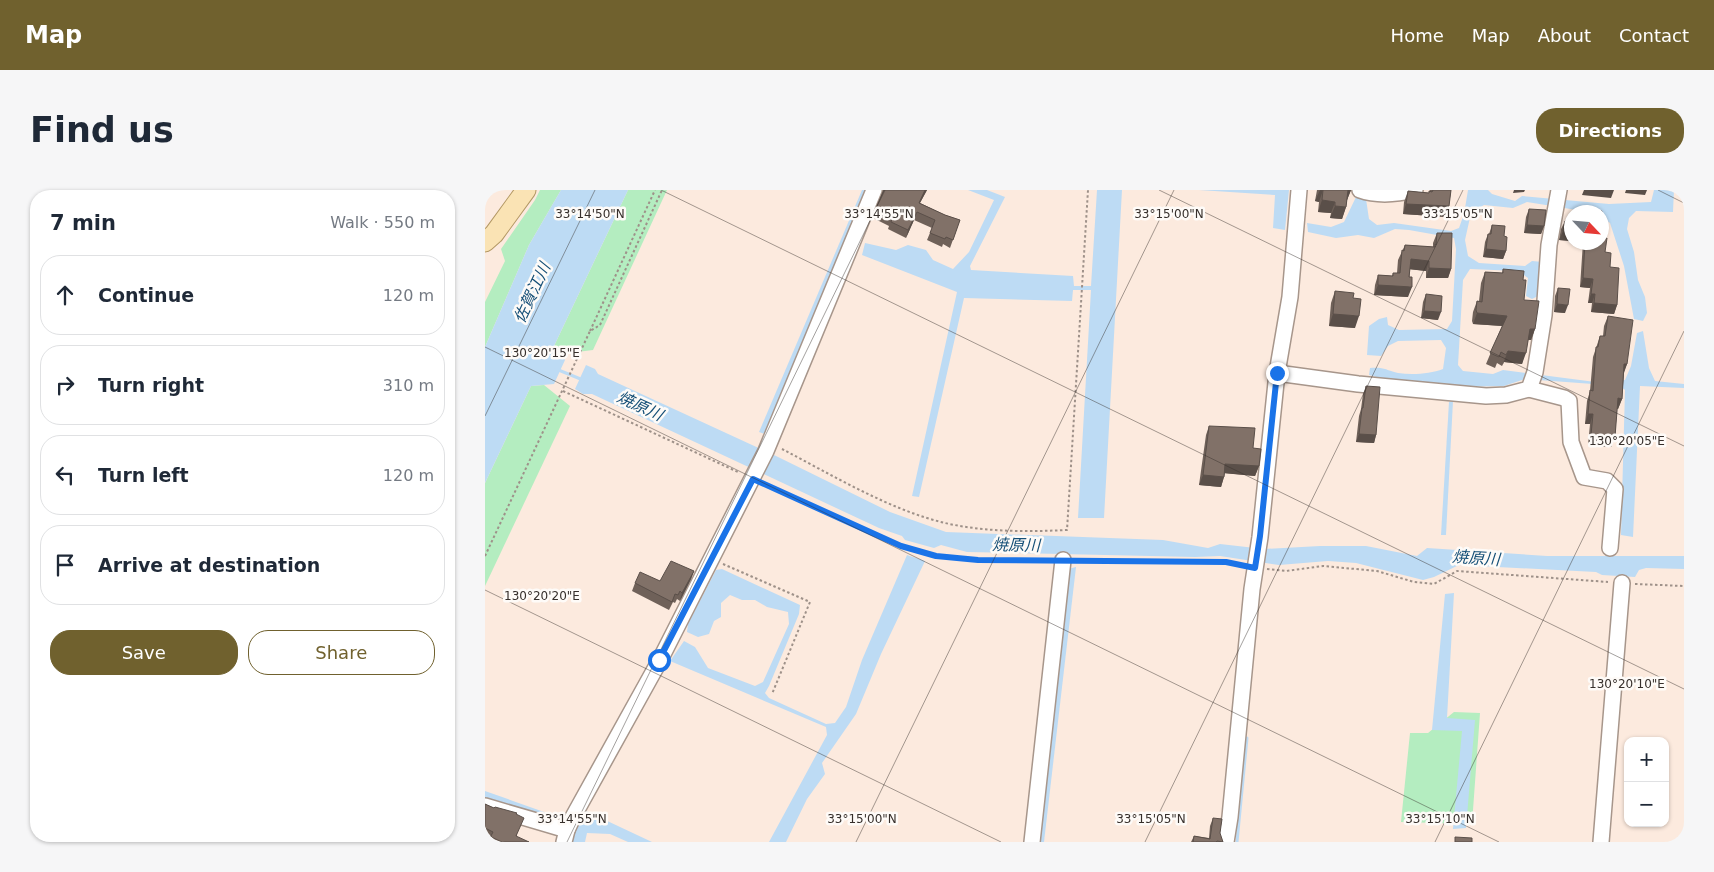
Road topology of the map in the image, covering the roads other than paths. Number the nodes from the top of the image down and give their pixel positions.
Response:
1 (526, 190) edge
2 (874, 190) edge
3 (1299, 190) edge
4 (1360, 190) edge
5 (1415, 190) edge
6 (1557, 199) edge
7 (485, 242) edge
8 (1277, 373) junction
9 (1532, 381) junction
10 (1610, 548) dead end
11 (1063, 560) road end
12 (1622, 583) road end
13 (485, 806) edge
14 (568, 830) edge
15 (1032, 842) edge
16 (1226, 842) edge
17 (1601, 842) edge

1 - 7 main road
2 - 14 street
3 - 8 street
4 - 5 street
6 - 9 street
8 - 9 street
8 - 16 street
9 - 10 street
11 - 15 street
12 - 17 street
13 - 14 street

